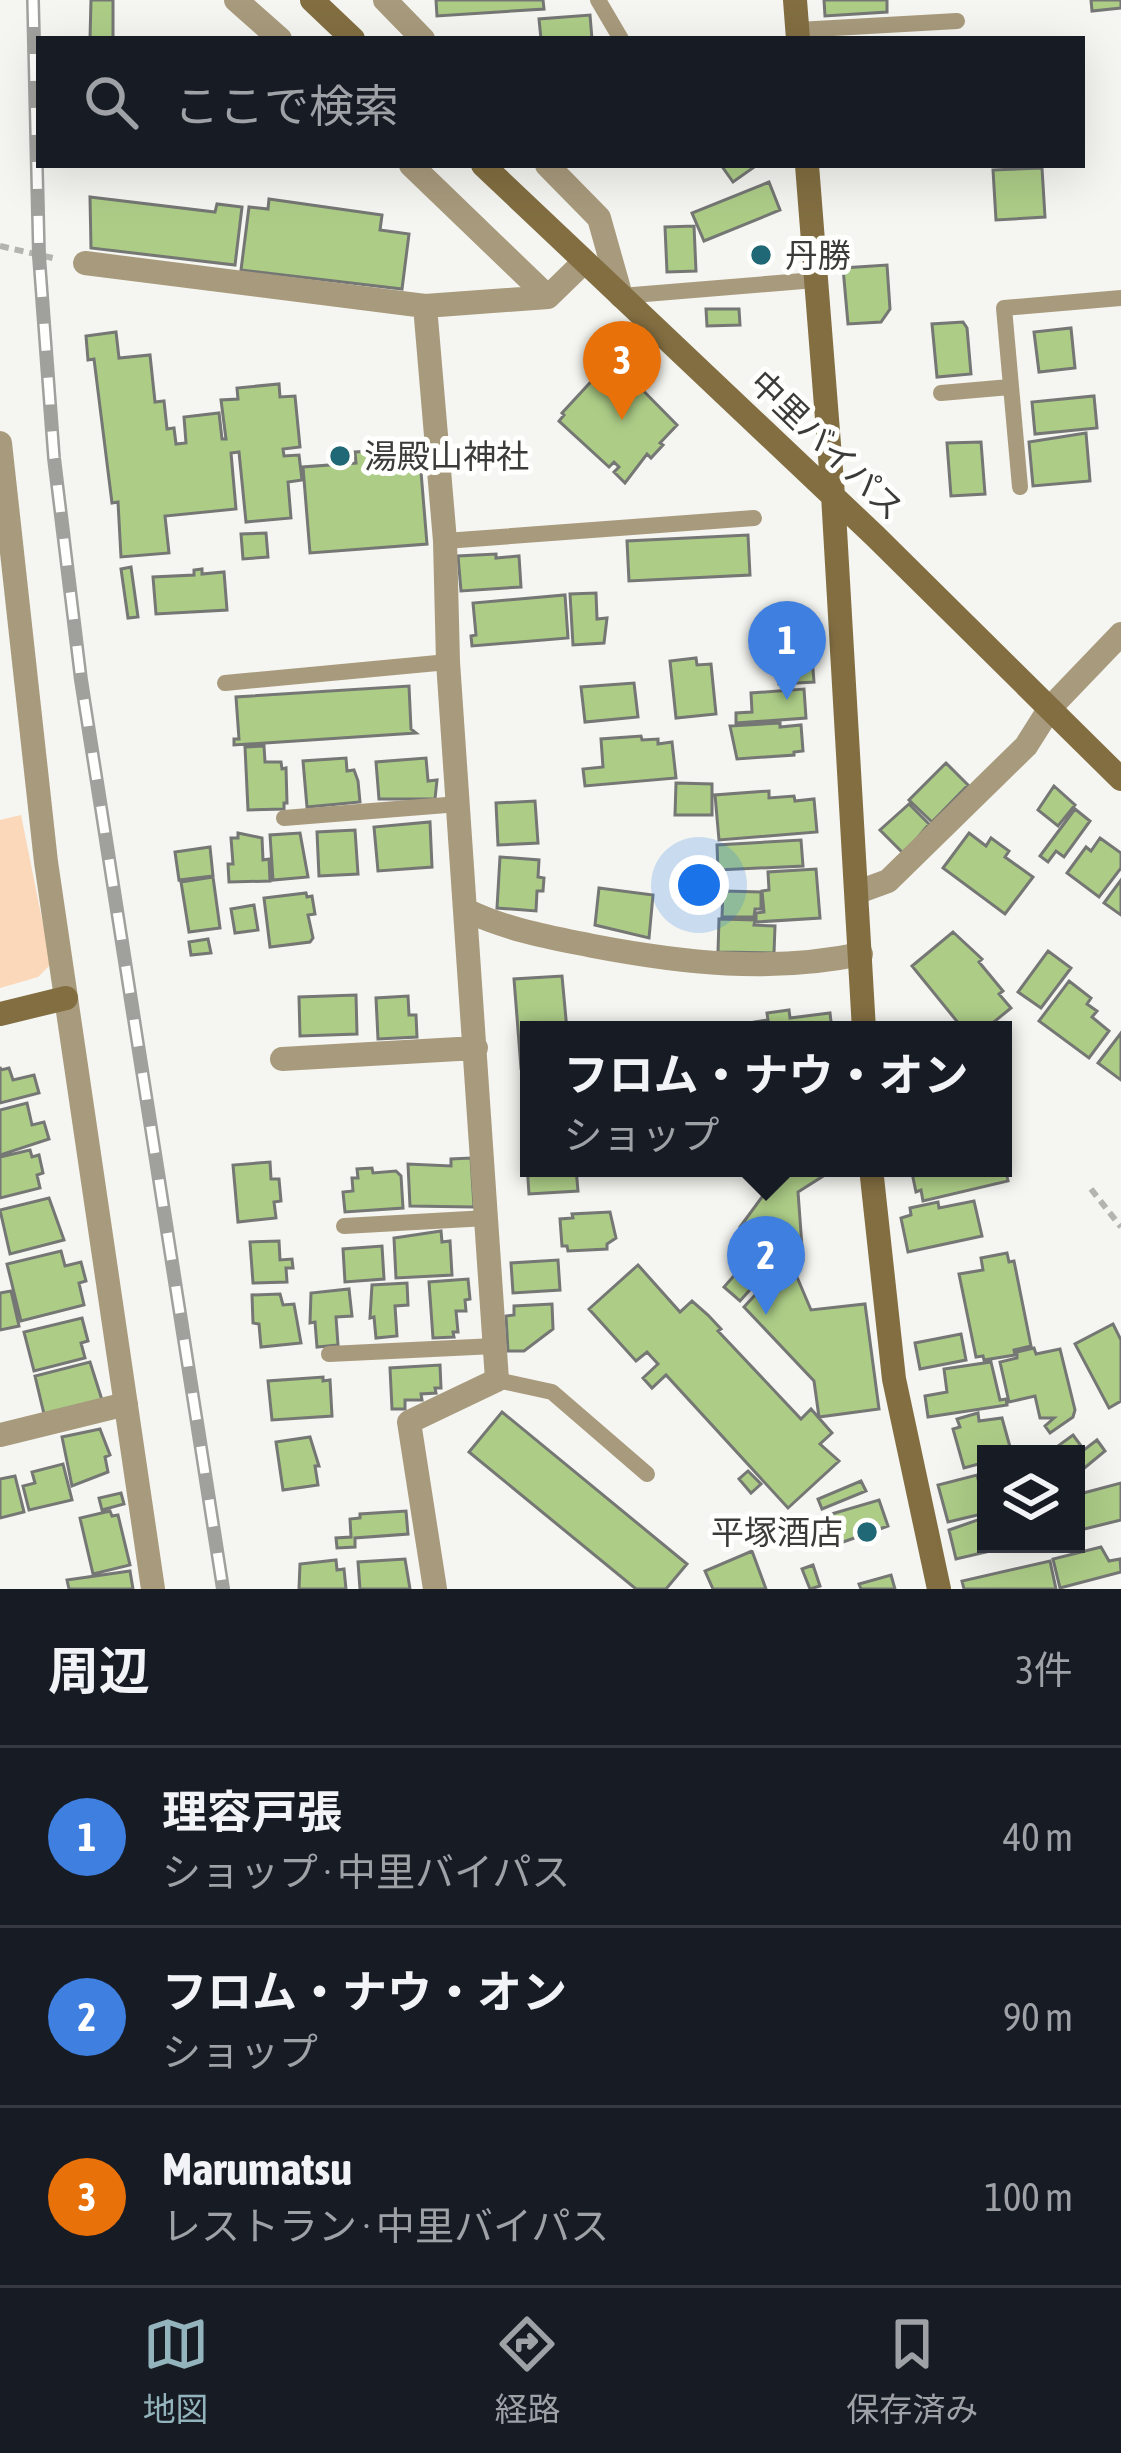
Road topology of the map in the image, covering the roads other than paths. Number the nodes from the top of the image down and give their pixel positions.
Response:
1 (236, 0) edge
2 (312, 0) edge
3 (385, 0) edge
4 (598, 0) edge
5 (796, 0) edge
6 (403, 10) edge
7 (957, 21) dead end
8 (798, 35) edge
9 (277, 36) edge
10 (350, 36) edge
11 (421, 36) edge
12 (619, 36) edge
13 (414, 168) edge
14 (486, 168) edge
15 (550, 168) edge
16 (807, 168) edge
17 (584, 262) junction
18 (85, 263) road end
19 (815, 280) junction
20 (621, 296) junction
21 (548, 297) junction
22 (1121, 298) edge
23 (425, 306) junction
24 (1010, 387) junction
25 (941, 393) dead end
26 (0, 443) edge
27 (1019, 487) dead end
28 (833, 495) junction
29 (754, 518) dead end
30 (445, 541) junction
31 (1121, 634) edge
32 (448, 662) junction
33 (225, 683) dead end
34 (1050, 709) junction
35 (1121, 779) edge
36 (459, 804) junction
37 (284, 818) dead end
38 (858, 892) junction
39 (468, 911) junction
40 (861, 954) junction
41 (66, 998) junction
42 (0, 1014) edge
43 (865, 1021) edge
44 (476, 1048) junction
45 (282, 1058) dead end
46 (872, 1177) edge
47 (487, 1218) junction
48 (344, 1226) dead end
49 (495, 1346) junction
50 (329, 1354) dead end
51 (497, 1380) junction
52 (126, 1404) junction
53 (0, 1435) edge
54 (647, 1474) dead end
55 (153, 1589) edge
56 (435, 1589) edge
57 (939, 1589) edge

1 - 9 street
2 - 10 street
3 - 6 street
4 - 12 lane
5 - 8 street
6 - 11 street
7 - 8 lane
13 - 21 street
14 - 17 street, 中里バイパス
15 - 20 street
16 - 19 street
17 - 20 street, 中里バイパス
17 - 21 street
18 - 23 street
19 - 20 lane
19 - 28 street
20 - 28 street, 中里バイパス
21 - 23 street
22 - 24 lane
23 - 30 street
24 - 25 lane
24 - 27 lane
26 - 41 street
28 - 34 street, 中里バイパス
28 - 38 street
29 - 30 lane
30 - 32 street
31 - 34 street
32 - 33 lane
32 - 36 street
34 - 35 street, 中里バイパス
34 - 38 street
36 - 37 lane
36 - 39 street
38 - 40 street
39 - 40 street
39 - 44 street
40 - 43 street
41 - 42 street
41 - 52 street
44 - 45 street
44 - 47 street
46 - 57 street
47 - 48 lane
47 - 49 street
49 - 50 lane
49 - 51 street
51 - 54 lane
51 - 56 street
52 - 53 street
52 - 55 street

